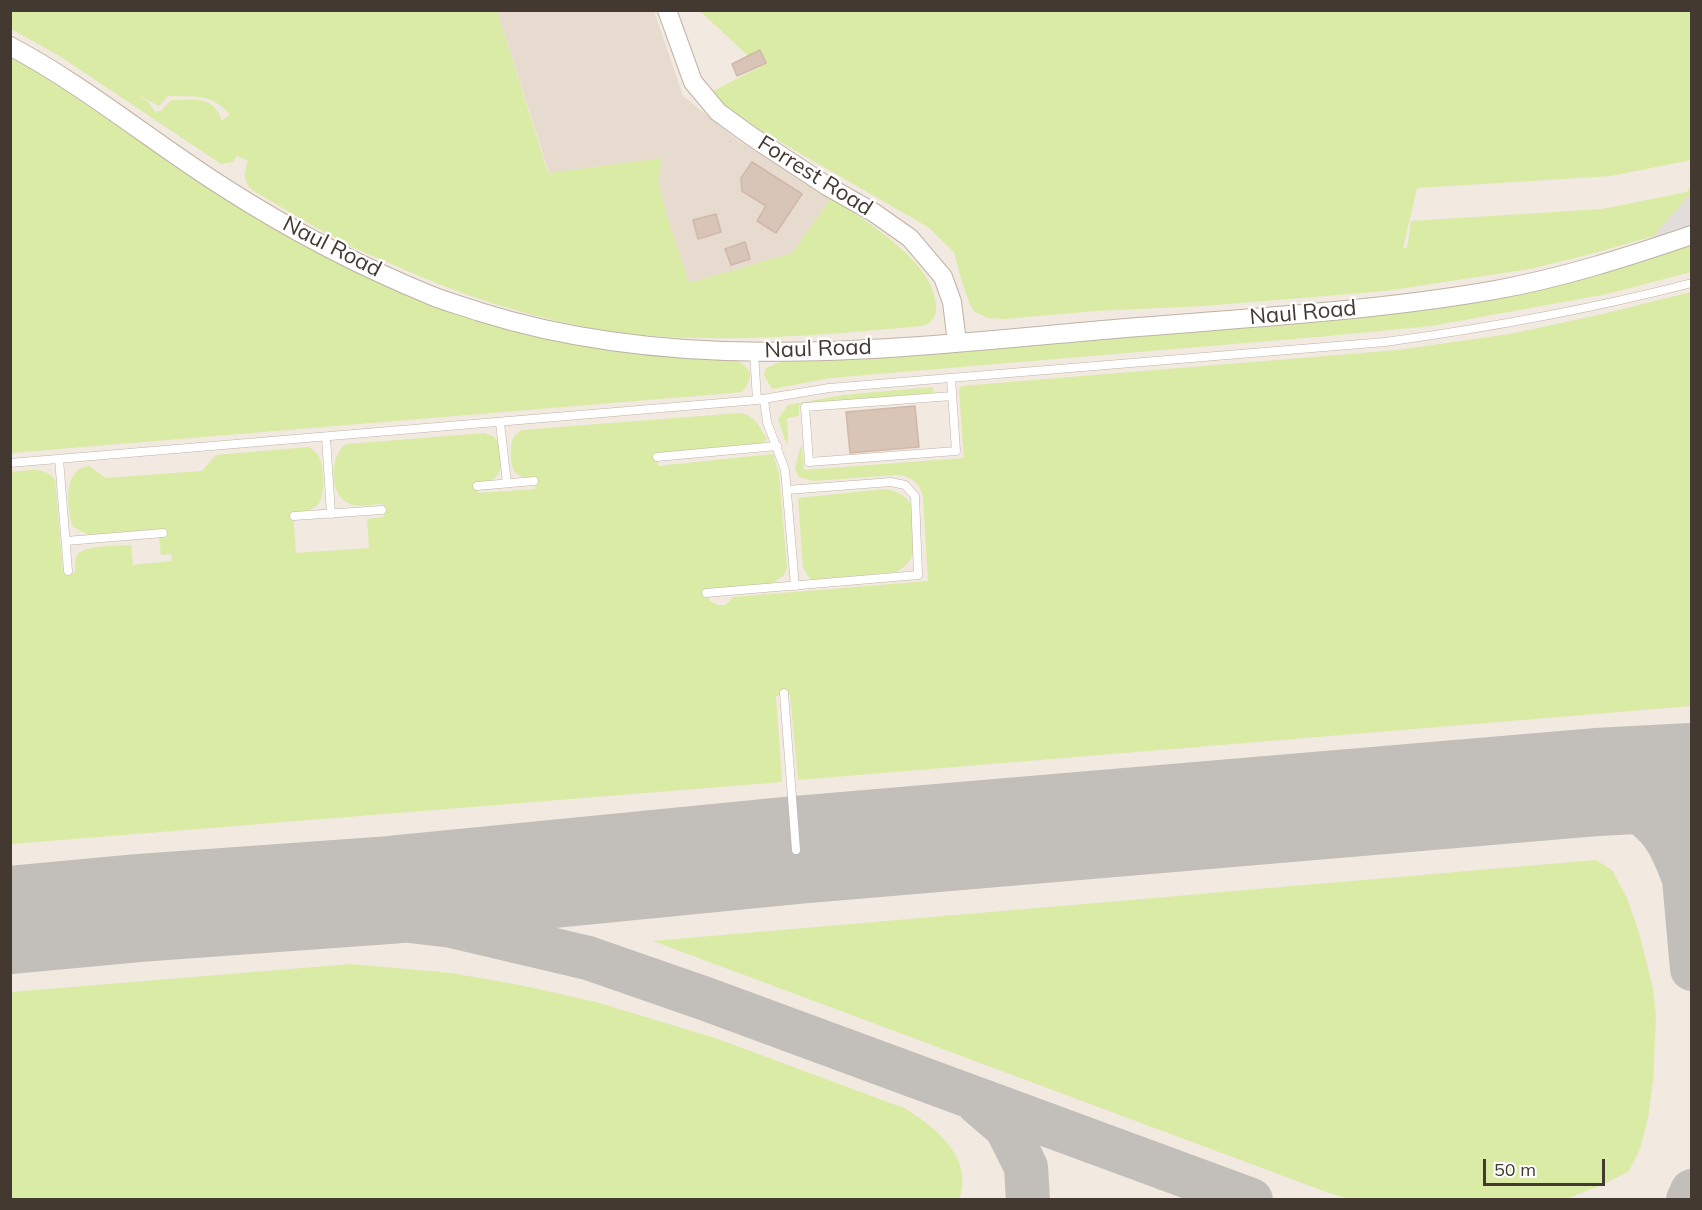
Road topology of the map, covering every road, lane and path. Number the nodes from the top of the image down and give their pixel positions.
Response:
1 (667, 10) edge
2 (10, 46) edge
3 (1692, 235) edge
4 (1692, 283) edge
5 (957, 342) junction
6 (754, 352) junction
7 (951, 378) junction
8 (952, 396) junction
9 (761, 400) junction
10 (500, 423) junction
11 (326, 437) junction
12 (777, 446) junction
13 (657, 458) dead end
14 (59, 459) junction
15 (10, 463) edge
16 (534, 481) dead end
17 (507, 483) junction
18 (477, 486) dead end
19 (787, 490) junction
20 (382, 510) dead end
21 (331, 514) junction
22 (294, 516) dead end
23 (163, 533) dead end
24 (66, 541) junction
25 (68, 571) dead end
26 (795, 586) junction
27 (706, 594) dead end
28 (784, 693) dead end
29 (796, 850) dead end

1 - 5 street, Forrest Road
2 - 6 street, Naul Road
3 - 5 street, Naul Road
4 - 7 lane
5 - 6 street, Naul Road
6 - 9 lane
7 - 8 lane
7 - 9 lane
8 - 8 lane
9 - 10 lane
9 - 12 lane
10 - 11 lane
10 - 17 lane
11 - 14 lane
11 - 21 lane
12 - 13 lane
12 - 19 lane
14 - 15 lane
14 - 24 lane
16 - 17 lane
17 - 18 lane
19 - 26 lane
19 - 26 lane
20 - 21 lane
21 - 22 lane
23 - 24 lane
24 - 25 lane
26 - 27 lane
28 - 29 lane

